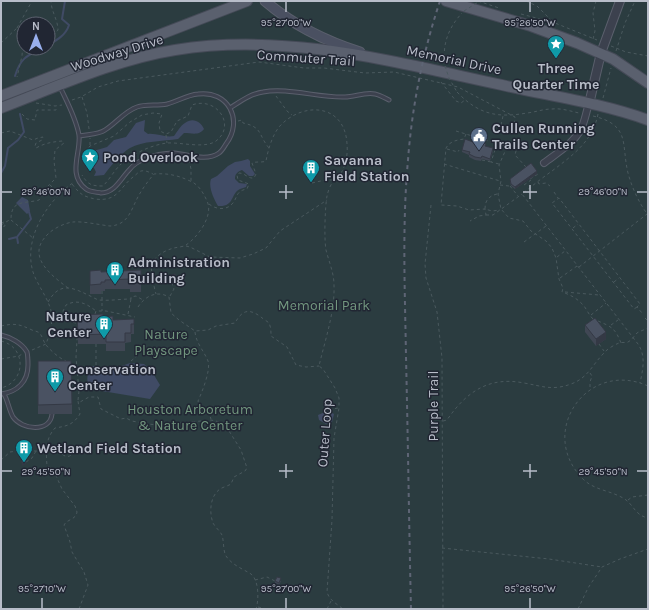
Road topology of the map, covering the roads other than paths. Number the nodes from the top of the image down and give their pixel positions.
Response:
1 (246, 1) edge
2 (265, 1) edge
3 (446, 1) edge
4 (620, 1) edge
5 (601, 53) junction
6 (388, 60) junction
7 (55, 75) junction
8 (648, 83) edge
9 (60, 85) junction
10 (1, 96) edge
11 (389, 100) dead end
12 (589, 104) junction
13 (1, 108) edge
14 (230, 108) junction
15 (648, 120) edge
16 (79, 136) junction
17 (544, 163) dead end
18 (1, 335) edge
19 (3, 394) edge
20 (52, 414) dead end

1 - 7 main road, Woodway Drive
2 - 6 main road, Memorial Drive
3 - 5 main road
4 - 5 street
5 - 8 main road
5 - 12 street
6 - 9 main road, Woodway Drive
6 - 12 main road, Memorial Drive
7 - 9 main road
7 - 10 main road, Woodway Drive
9 - 13 main road, Woodway Drive
9 - 16 lane
11 - 14 lane
12 - 15 main road, Memorial Drive
12 - 17 street
14 - 16 lane
14 - 16 lane
18 - 19 lane
19 - 20 lane

